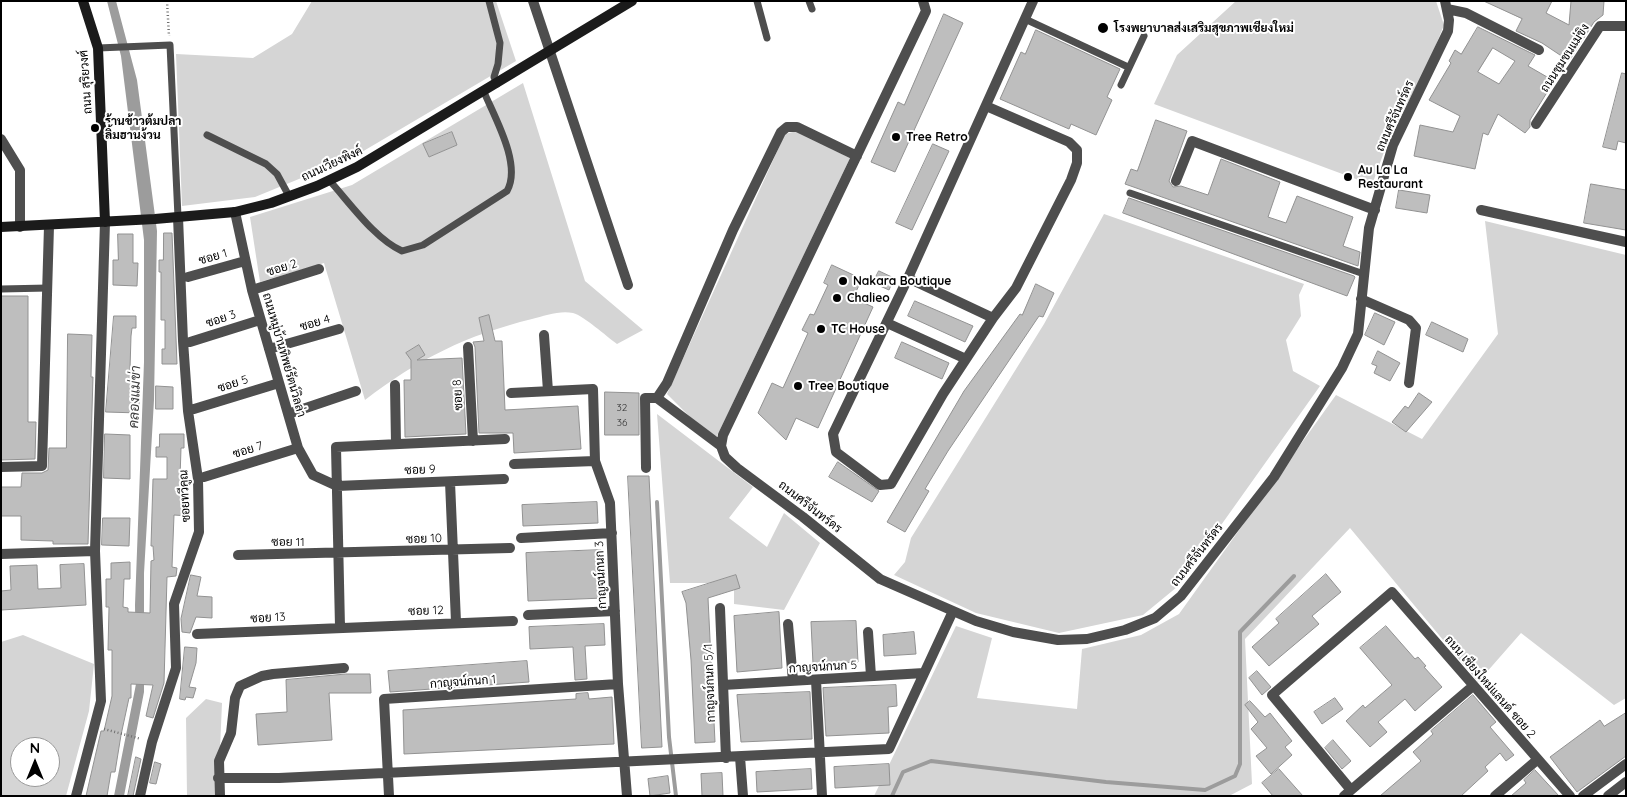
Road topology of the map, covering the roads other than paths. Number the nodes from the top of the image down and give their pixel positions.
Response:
1 (83, 1) edge
2 (489, 1) edge
3 (533, 1) edge
4 (632, 1) edge
5 (757, 1) edge
6 (923, 1) edge
7 (1033, 1) edge
8 (1446, 5) edge
9 (1025, 19) junction
10 (1626, 26) edge
11 (1144, 36) dead end
12 (767, 38) dead end
13 (98, 48) junction
14 (1539, 50) dead end
15 (550, 51) junction
16 (1128, 67) junction
17 (497, 84) junction
18 (1121, 85) dead end
19 (484, 92) junction
20 (986, 106) junction
21 (1536, 124) dead end
22 (207, 135) dead end
23 (1, 139) edge
24 (857, 156) junction
25 (329, 180) junction
26 (1176, 181) dead end
27 (1130, 193) dead end
28 (289, 196) junction
29 (1375, 210) junction
30 (1481, 210) dead end
31 (235, 212) junction
32 (178, 217) junction
33 (106, 222) junction
34 (49, 226) junction
35 (1, 227) edge
36 (20, 227) junction
37 (1626, 242) edge
38 (245, 261) junction
39 (319, 269) dead end
40 (1364, 274) junction
41 (188, 277) dead end
42 (908, 278) junction
43 (628, 285) dead end
44 (1, 288) edge
45 (48, 288) junction
46 (252, 290) junction
47 (1361, 299) junction
48 (993, 318) junction
49 (260, 320) junction
50 (887, 323) junction
51 (339, 329) dead end
52 (544, 335) dead end
53 (190, 342) dead end
54 (468, 347) dead end
55 (269, 349) junction
56 (966, 359) junction
57 (279, 382) junction
58 (1409, 383) dead end
59 (395, 386) dead end
60 (356, 391) dead end
61 (548, 391) junction
62 (512, 393) dead end
63 (657, 398) junction
64 (194, 409) dead end
65 (288, 414) junction
66 (505, 440) dead end
67 (473, 441) junction
68 (396, 444) junction
69 (721, 446) junction
70 (298, 448) junction
71 (595, 461) junction
72 (514, 464) dead end
73 (1, 467) edge
74 (646, 468) dead end
75 (204, 476) dead end
76 (504, 479) dead end
77 (450, 482) junction
78 (337, 486) junction
79 (612, 533) junction
80 (521, 538) dead end
81 (510, 548) dead end
82 (453, 550) junction
83 (95, 551) junction
84 (1, 554) edge
85 (338, 554) junction
86 (238, 555) dead end
87 (720, 608) dead end
88 (616, 611) junction
89 (953, 611) junction
90 (528, 614) dead end
91 (513, 620) dead end
92 (456, 622) junction
93 (788, 624) dead end
94 (340, 627) junction
95 (868, 632) dead end
96 (197, 634) dead end
97 (344, 668) dead end
98 (924, 673) junction
99 (871, 676) junction
100 (816, 680) junction
101 (792, 681) junction
102 (618, 684) junction
103 (723, 685) junction
104 (1473, 686) junction
105 (141, 739) road end
106 (152, 742) junction
107 (820, 754) junction
108 (740, 757) junction
109 (726, 758) junction
110 (1537, 760) junction
111 (624, 762) junction
112 (1626, 764) edge
113 (388, 773) junction
114 (218, 778) junction
115 (1626, 782) edge
116 (1347, 793) edge
117 (76, 796) edge
118 (140, 796) edge
119 (220, 796) edge
120 (389, 796) edge
121 (627, 796) edge
122 (743, 796) edge
123 (822, 796) edge
124 (1495, 796) edge
125 (1570, 796) edge
126 (1583, 796) edge
127 (1608, 796) edge

1 - 13 street, ถนน สุริยวงศ์
2 - 17 lane
3 - 15 street
4 - 15 street, ถนนเวียงพิงค์
5 - 12 lane
6 - 24 street
7 - 9 street
8 - 14 street
8 - 29 street, ถนนศรีจันทร์ดร
9 - 16 lane
9 - 20 street
10 - 21 street, ถนนชุมชนแม่ขิง
11 - 16 lane
13 - 32 lane
13 - 33 street, ถนน สุริยวงศ์
15 - 17 street, ถนนเวียงพิงค์
15 - 43 street
16 - 18 lane
17 - 19 street, ถนนเวียงพิงค์
19 - 25 street, ถนนเวียงพิงค์
19 - 25 lane
20 - 42 street
20 - 48 street
22 - 28 lane
23 - 36 street
24 - 63 street
24 - 69 street
25 - 28 street, ถนนเวียงพิงค์
26 - 29 street
27 - 40 lane
28 - 31 street, ถนนเวียงพิงค์
29 - 40 street, ถนนศรีจันทร์ดร
30 - 37 street
31 - 32 street, ถนนเวียงพิงค์
31 - 38 street, ถนนหมู่บ้านทิพย์รัตน์วิลล่า
32 - 33 street, ถนนเวียงพิงค์
32 - 106 street, ซอยทวีคูณ
33 - 34 street, ถนนเวียงพิงค์
33 - 83 street
34 - 36 street, ถนนเวียงพิงค์
34 - 45 street
35 - 36 street, ถนนเวียงพิงค์
38 - 41 street, ซอย 1
38 - 46 street, ถนนหมู่บ้านทิพย์รัตน์วิลล่า
39 - 46 street, ซอย 2
40 - 47 street, ถนนศรีจันทร์ดร
42 - 48 street
42 - 50 street
44 - 45 lane
45 - 73 street
46 - 49 street, ถนนหมู่บ้านทิพย์รัตน์วิลล่า
47 - 58 street
47 - 89 street, ถนนศรีจันทร์ดร
48 - 56 street
49 - 53 street, ซอย 3
49 - 55 street, ถนนหมู่บ้านทิพย์รัตน์วิลล่า
50 - 56 street
50 - 56 street
51 - 55 street, ซอย 4
52 - 61 street
54 - 67 street, ซอย 8
55 - 57 street, ถนนหมู่บ้านทิพย์รัตน์วิลล่า
57 - 64 street, ซอย 5
57 - 65 street, ถนนหมู่บ้านทิพย์รัตน์วิลล่า
59 - 68 street
60 - 65 street
61 - 62 street
61 - 71 street, กาญจน์กนก 3
63 - 69 street, ถนนศรีจันทร์ดร
63 - 74 street
65 - 70 street, ถนนหมู่บ้านทิพย์รัตน์วิลล่า
66 - 67 street
67 - 68 street
68 - 78 street
69 - 89 street, ถนนศรีจันทร์ดร
70 - 75 street, ซอย 7
70 - 78 street, ถนนหมู่บ้านทิพย์รัตน์วิลล่า
71 - 72 street
71 - 79 street, กาญจน์กนก 3
76 - 77 street, ซอย 9
77 - 78 street, ซอย 9
77 - 82 street
78 - 85 street
79 - 80 street
79 - 88 street, กาญจน์กนก 3
81 - 82 street, ซอย 10
82 - 85 street, ซอย 10
82 - 92 street
83 - 84 street
83 - 117 street
85 - 86 street, ซอย 11
85 - 94 street
87 - 103 street, กาญจน์กนก 5/1
88 - 90 street
88 - 102 street, กาญจน์กนก 3
89 - 98 street
91 - 92 street, ซอย 12
92 - 94 street, ซอย 12
93 - 101 street
94 - 96 street, ซอย 13
95 - 99 street
97 - 114 street
98 - 99 street, กาญจน์กนก 5
98 - 107 street
99 - 100 street, กาญจน์กนก 5
100 - 101 street, กาญจน์กนก 5
100 - 107 street
101 - 103 street, กาญจน์กนก 5
102 - 111 street, กาญจน์กนก 3
102 - 113 street, กาญจน์กนก 1
103 - 109 street, กาญจน์กนก 5/1
104 - 110 street, ถนน เชียงใหม่แลนด์ ซอย 2
104 - 116 street
104 - 116 street, ถนน เชียงใหม่แลนด์ ซอย 2
105 - 106 street
106 - 118 street, ซอยทวีคูณ
107 - 108 street
107 - 123 street
108 - 109 street
108 - 122 street
109 - 111 street
110 - 124 street
110 - 125 street, ถนน เชียงใหม่แลนด์ ซอย 2
111 - 113 street
111 - 121 street, กาญจน์กนก 3
112 - 126 street
113 - 114 street
113 - 120 street
114 - 119 street
115 - 127 street

